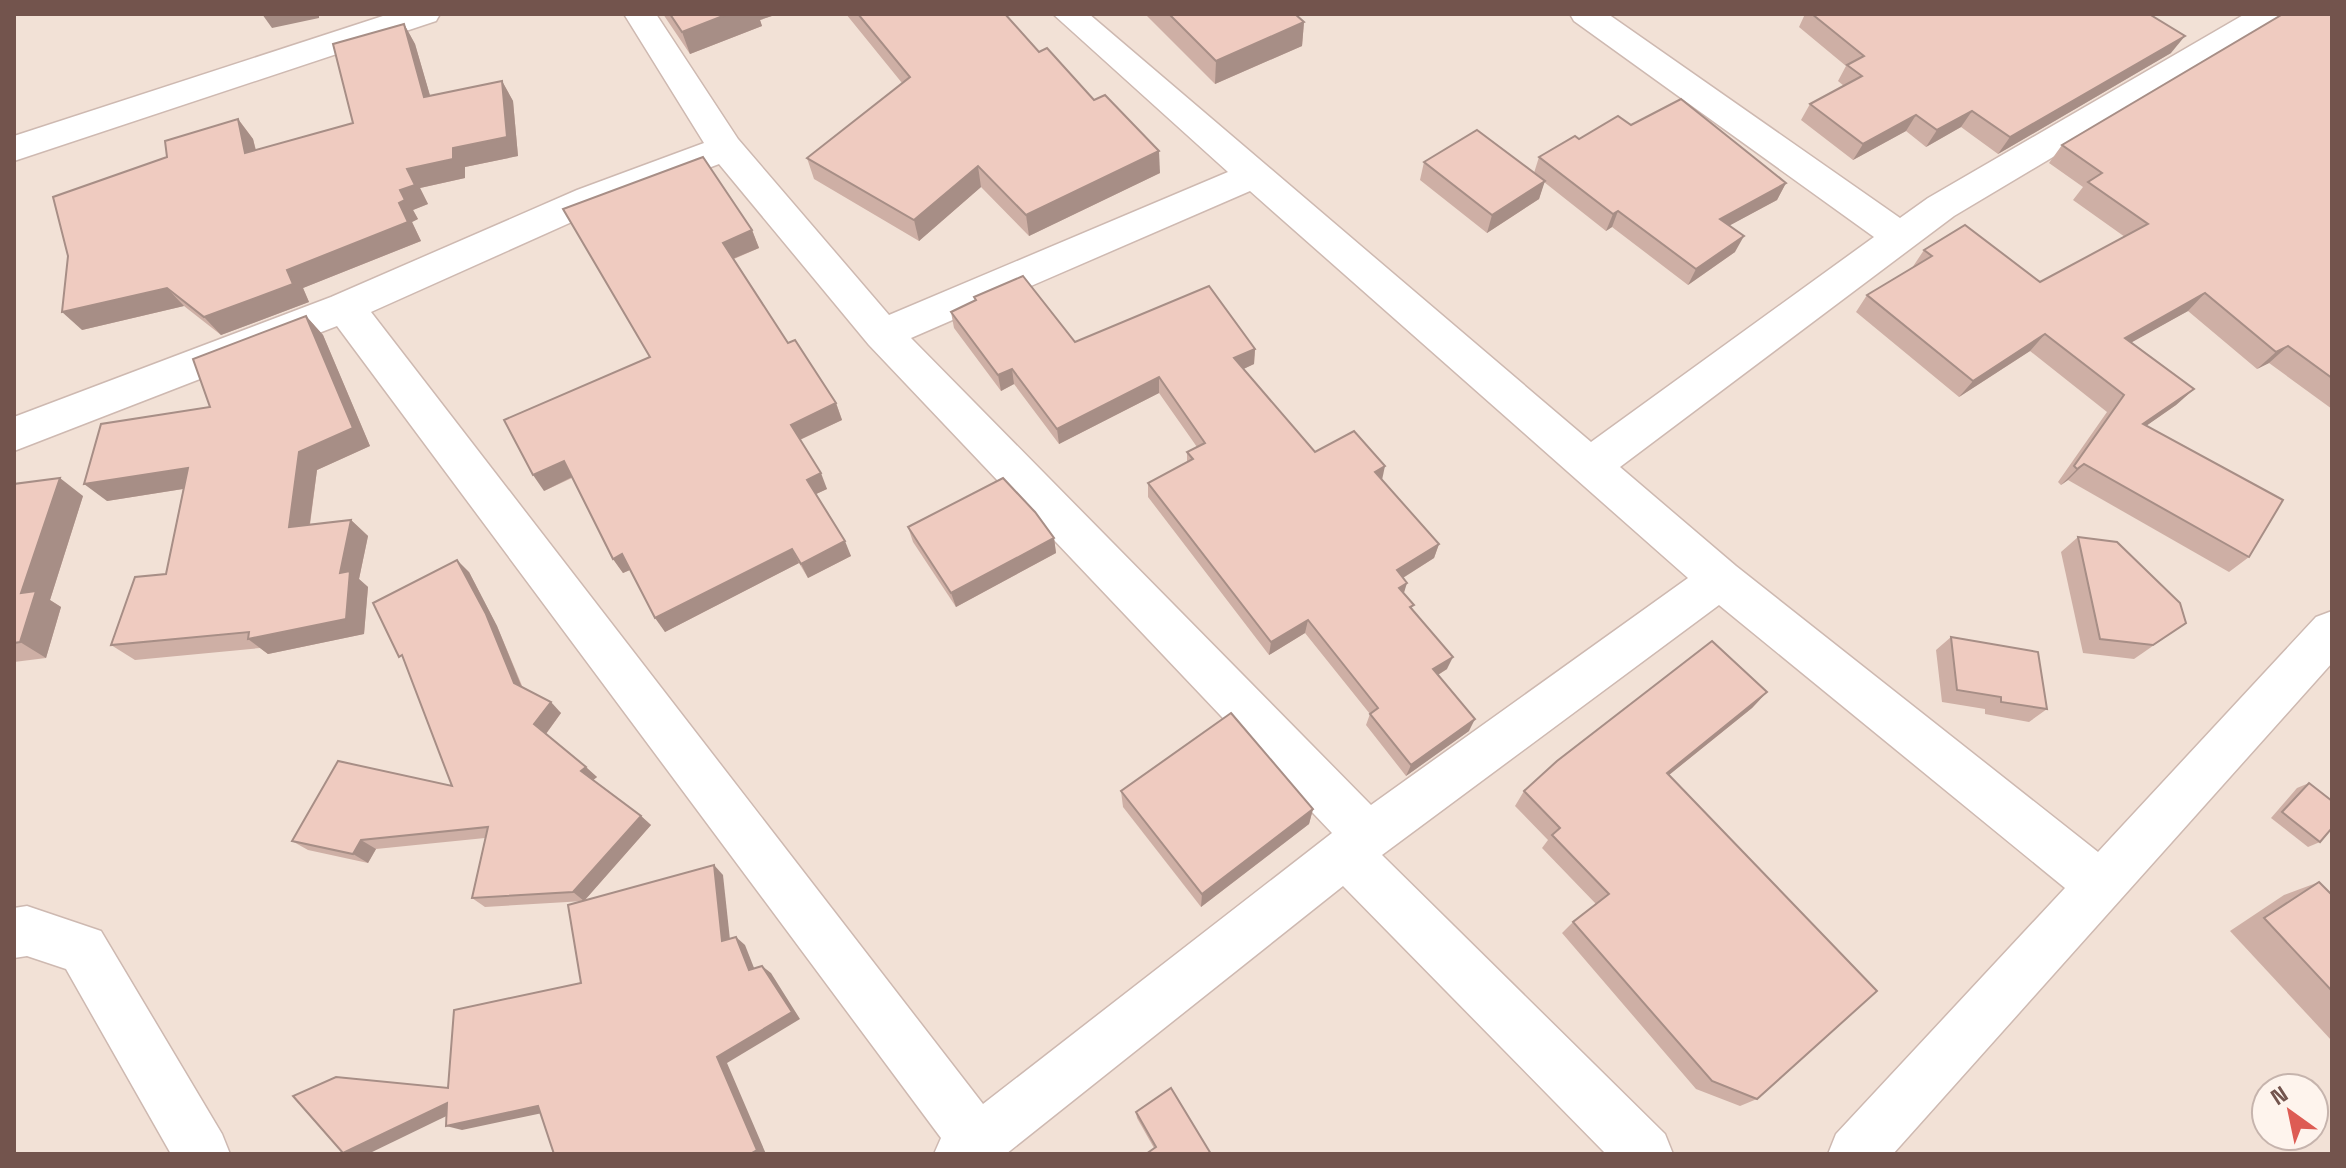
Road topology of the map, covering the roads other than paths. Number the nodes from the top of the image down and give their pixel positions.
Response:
1 (424, 14) edge
2 (640, 14) edge
3 (1069, 14) edge
4 (1586, 14) edge
5 (2269, 14) edge
6 (725, 148) junction
7 (14, 149) edge
8 (1254, 175) junction
9 (1899, 236) junction
10 (345, 307) junction
11 (883, 334) junction
12 (14, 434) edge
13 (1590, 466) junction
14 (1720, 579) junction
15 (2332, 631) edge
16 (1357, 845) junction
17 (2101, 885) junction
18 (14, 933) edge
19 (969, 1148) edge
20 (202, 1154) edge
21 (1645, 1154) edge
22 (1856, 1154) edge

1 - 7 street
2 - 6 street
3 - 8 street
4 - 9 street
5 - 9 street
6 - 10 street
6 - 11 street
8 - 11 street
8 - 13 street
9 - 13 street
10 - 12 street
10 - 19 street
11 - 16 street
13 - 14 street
14 - 16 street
14 - 17 street
15 - 17 street
16 - 19 street
16 - 21 street
17 - 22 street
18 - 20 street

